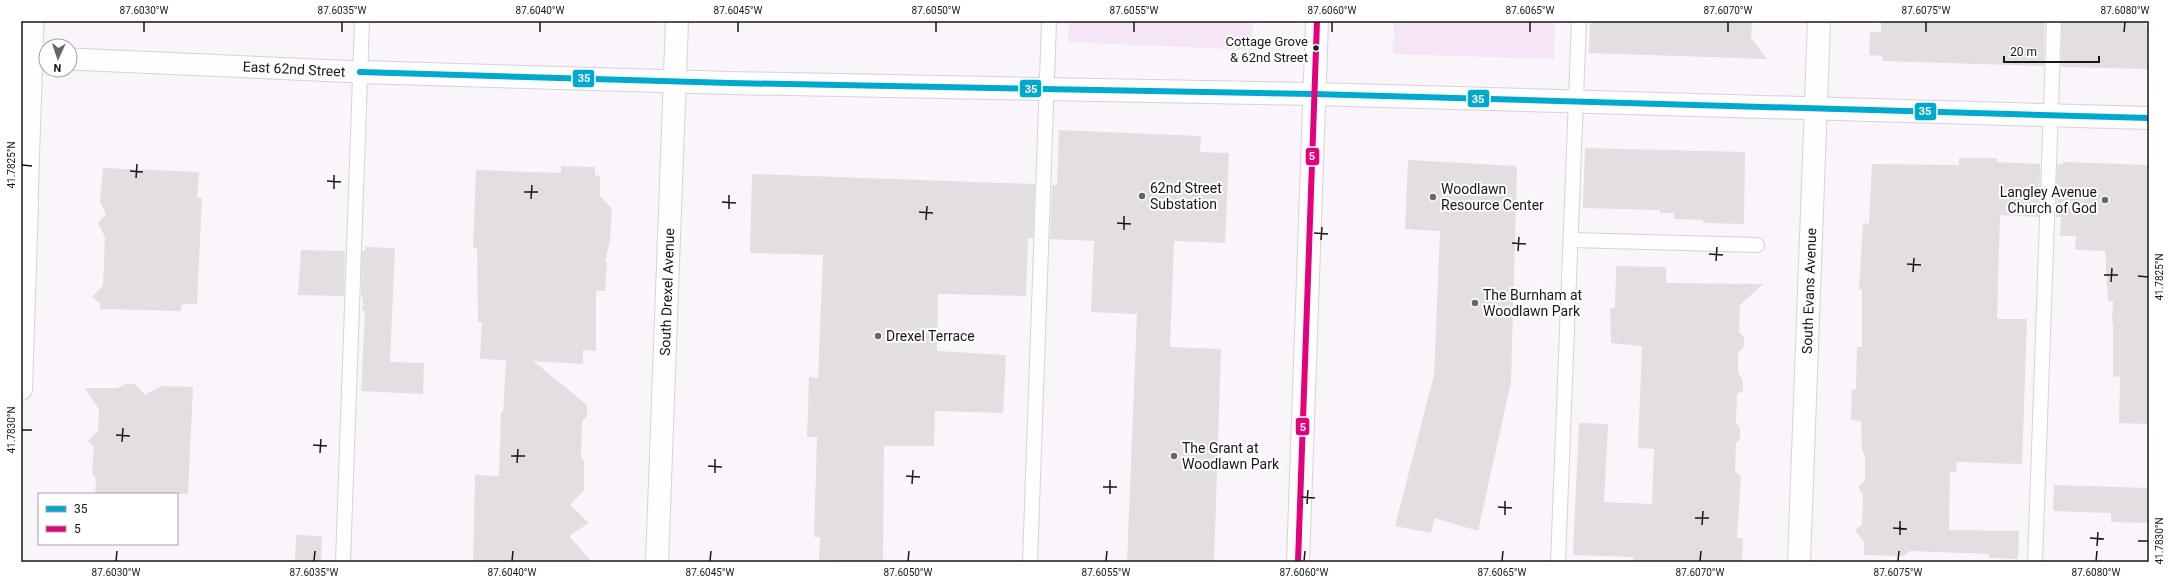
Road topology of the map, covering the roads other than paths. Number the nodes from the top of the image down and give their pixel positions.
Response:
1 (34, 21) edge
2 (362, 21) edge
3 (676, 21) edge
4 (1049, 21) edge
5 (1317, 21) edge
6 (1579, 21) edge
7 (1819, 21) edge
8 (2054, 21) edge
9 (33, 56) edge
10 (78, 59) edge
11 (360, 72) junction
12 (674, 82) junction
13 (1047, 89) junction
14 (1314, 94) junction
15 (1576, 101) junction
16 (1815, 108) junction
17 (2051, 115) junction
18 (2149, 118) edge
19 (27, 203) joint
20 (1570, 240) junction
21 (1757, 245) dead end
22 (21, 389) edge
23 (343, 562) edge
24 (657, 562) edge
25 (1030, 562) edge
26 (1298, 562) edge
27 (1558, 562) edge
28 (1799, 562) edge
29 (2035, 562) edge

1 - 9 street
2 - 11 lane
3 - 12 street, South Drexel Avenue
4 - 13 lane
5 - 14 street
6 - 15 lane
7 - 16 street, South Evans Avenue
8 - 17 lane
9 - 19 street
10 - 11 street, East 62nd Street
11 - 12 street, East 62nd Street
11 - 23 lane
12 - 13 street, East 62nd Street
12 - 24 street, South Drexel Avenue
13 - 14 street, East 62nd Street
13 - 25 lane
14 - 15 street, East 62nd Street
14 - 26 street
15 - 16 street, East 62nd Street
15 - 20 lane
16 - 17 street, East 62nd Street
16 - 28 street, South Evans Avenue
17 - 18 street, East 62nd Street
17 - 29 lane
19 - 22 street
20 - 21 lane
20 - 27 lane

